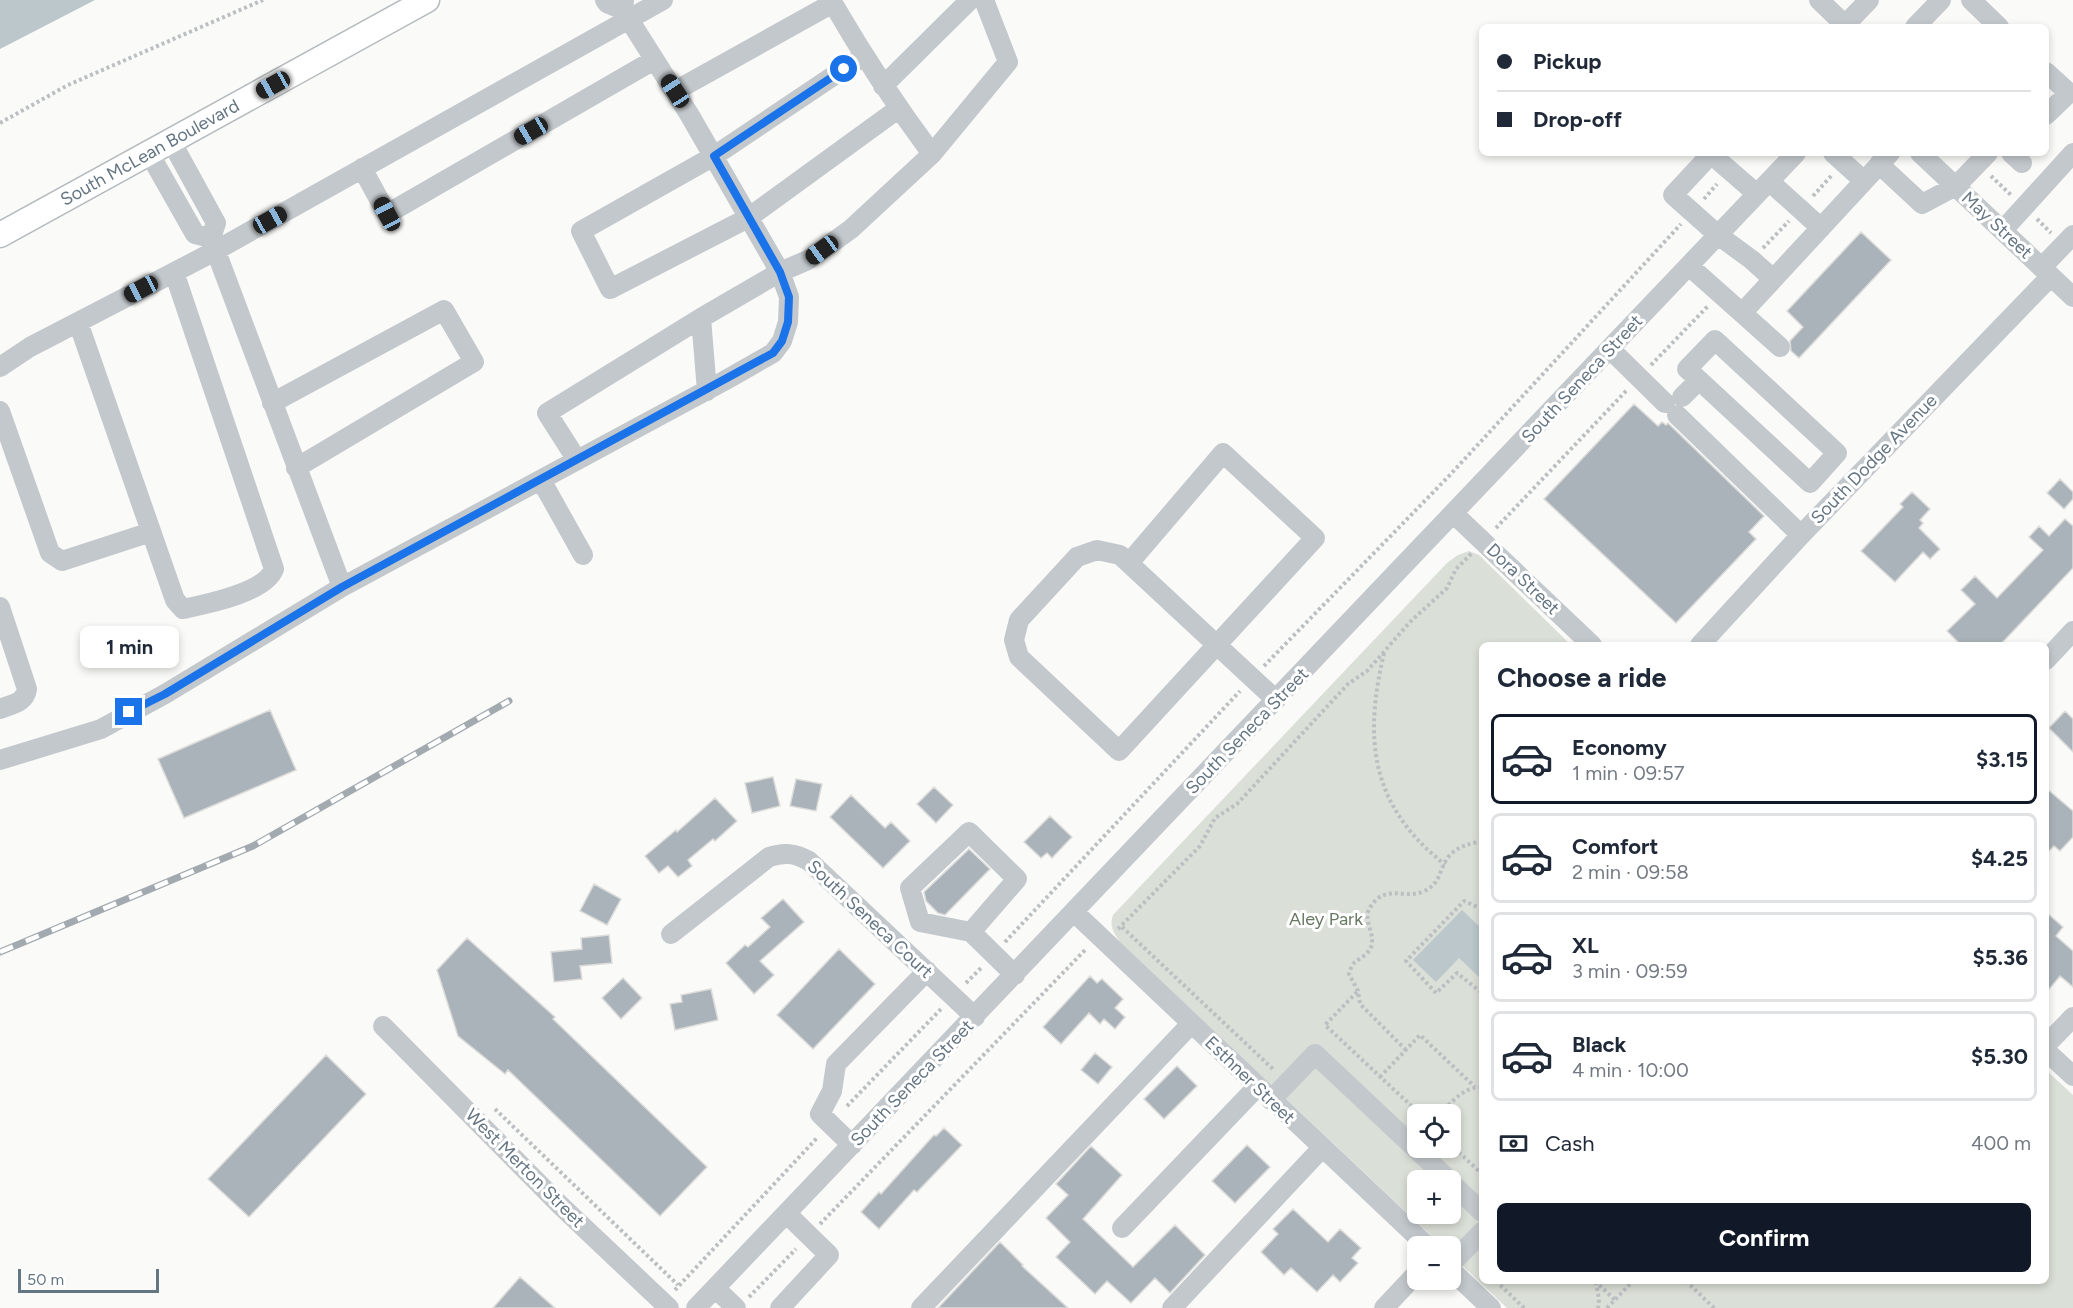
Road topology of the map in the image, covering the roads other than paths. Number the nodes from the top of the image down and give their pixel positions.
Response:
1 (427, 0) edge
2 (605, 0) edge
3 (663, 0) edge
4 (970, 0) edge
5 (984, 0) edge
6 (1819, 0) edge
7 (1869, 0) edge
8 (1941, 0) edge
9 (1971, 0) edge
10 (832, 2) edge
11 (625, 10) edge
12 (1844, 24) edge
13 (1848, 24) edge
14 (1918, 24) edge
15 (1996, 24) edge
16 (863, 56) junction
17 (654, 60) junction
18 (2049, 75) edge
19 (883, 86) junction
20 (675, 91) junction
21 (898, 109) junction
22 (2049, 112) edge
23 (171, 141) junction
24 (149, 153) junction
25 (2073, 153) edge
26 (932, 154) junction
27 (714, 156) junction
28 (1710, 156) edge
29 (1716, 156) edge
30 (1793, 156) edge
31 (1836, 156) edge
32 (1923, 156) edge
33 (1985, 156) edge
34 (1884, 159) edge
35 (362, 168) junction
36 (1864, 181) junction
37 (1956, 186) junction
38 (1763, 188) junction
39 (748, 218) junction
40 (1821, 228) junction
41 (2003, 230) junction
42 (0, 235) edge
43 (1718, 235) junction
44 (2073, 235) edge
45 (213, 244) junction
46 (1689, 266) junction
47 (174, 272) junction
48 (780, 272) junction
49 (2047, 272) junction
50 (1773, 279) junction
51 (2073, 297) edge
52 (1742, 313) junction
53 (701, 318) junction
54 (78, 322) junction
55 (1780, 347) dead end
56 (1610, 349) junction
57 (0, 367) edge
58 (1699, 380) junction
59 (707, 391) junction
60 (272, 403) junction
61 (1675, 405) junction
62 (0, 411) edge
63 (578, 460) junction
64 (296, 468) junction
65 (541, 480) junction
66 (1810, 483) junction
67 (1832, 503) junction
68 (1454, 514) junction
69 (151, 531) junction
70 (1801, 535) junction
71 (583, 555) dead end
72 (1129, 563) junction
73 (342, 587) junction
74 (0, 608) edge
75 (2073, 631) edge
76 (1589, 642) edge
77 (1703, 642) edge
78 (1217, 644) junction
79 (2049, 657) edge
80 (1276, 700) junction
81 (0, 709) edge
82 (0, 760) edge
83 (1074, 912) junction
84 (920, 922) junction
85 (971, 932) junction
86 (671, 934) dead end
87 (898, 945) junction
88 (927, 972) junction
89 (1015, 975) junction
90 (975, 1017) junction
91 (2073, 1017) edge
92 (1191, 1024) junction
93 (383, 1026) dead end
94 (2049, 1042) edge
95 (2049, 1054) edge
96 (2073, 1076) edge
97 (1264, 1093) junction
98 (852, 1145) junction
99 (1322, 1148) junction
100 (1438, 1170) edge
101 (1461, 1192) edge
102 (1479, 1209) edge
103 (787, 1214) junction
104 (1122, 1228) dead end
105 (1479, 1235) edge
106 (1416, 1236) edge
107 (1461, 1255) edge
108 (1461, 1278) edge
109 (1407, 1284) edge
110 (715, 1288) junction
111 (741, 1304) edge
112 (667, 1306) edge
113 (696, 1308) edge
114 (780, 1308) edge
115 (921, 1308) edge
116 (1172, 1308) edge
117 (1384, 1308) edge
118 (1491, 1308) edge

1 - 23 main road, South McLean Boulevard
2 - 11 street
3 - 11 street
4 - 19 street
5 - 26 street
6 - 12 street
7 - 13 street
8 - 14 street
9 - 15 street
10 - 16 street
10 - 20 street
11 - 17 street
11 - 35 street
16 - 19 street
16 - 27 street
17 - 20 street
17 - 35 street
18 - 22 street
19 - 21 street
20 - 27 street
21 - 26 street
21 - 39 street
23 - 24 main road, South McLean Boulevard
23 - 45 street
24 - 42 main road, South McLean Boulevard
24 - 45 street
25 - 41 street
26 - 48 street
27 - 39 street
27 - 39 street
28 - 43 street
29 - 38 street
30 - 38 street, South Seneca Street
31 - 36 street
32 - 37 street, May Street
33 - 37 street
34 - 36 street
34 - 37 street
35 - 45 street
36 - 40 street
37 - 41 street, May Street
38 - 40 street
38 - 43 street, South Seneca Street
39 - 48 street
40 - 50 street
41 - 49 street, May Street
43 - 46 street, South Seneca Street
43 - 50 street
44 - 49 street, South Dodge Avenue
45 - 47 street
45 - 60 street
46 - 52 street
46 - 56 street, South Seneca Street
47 - 54 street
47 - 69 street
48 - 53 street
48 - 59 street
49 - 51 street, May Street
49 - 67 street, South Dodge Avenue
50 - 52 street
52 - 55 street
53 - 59 street
53 - 63 street
54 - 57 street
54 - 69 street
56 - 61 street
56 - 68 street, South Seneca Street
58 - 61 street
58 - 66 street
58 - 66 street
59 - 63 street
60 - 64 street
60 - 64 street
61 - 70 street
62 - 69 street
63 - 65 street
64 - 73 street
65 - 71 street
65 - 73 street
66 - 67 street
67 - 70 street, South Dodge Avenue
68 - 76 street, Dora Street
68 - 80 street, South Seneca Street
70 - 77 street, South Dodge Avenue
72 - 78 street
72 - 78 street
72 - 78 street
73 - 82 street
74 - 81 street
75 - 79 street
78 - 80 street
80 - 83 street, South Seneca Street
83 - 89 street, South Seneca Street
83 - 92 street, Esthner Street
84 - 85 street
84 - 85 street
84 - 87 street
85 - 89 street
86 - 87 street, South Seneca Court
87 - 88 street, South Seneca Court
88 - 90 street, South Seneca Court
88 - 98 street
89 - 90 street, South Seneca Street
90 - 98 street, South Seneca Street
91 - 94 street
92 - 97 street, Esthner Street
92 - 115 street
93 - 112 street, West Merton Street
95 - 96 street
97 - 99 street, Esthner Street
97 - 100 street
97 - 104 street
98 - 103 street, South Seneca Street
99 - 106 street, Esthner Street
99 - 116 street
101 - 102 street
103 - 110 street, South Seneca Street
103 - 114 street
105 - 107 street
108 - 118 street
109 - 117 street
110 - 111 street
110 - 113 street, South Seneca Street

